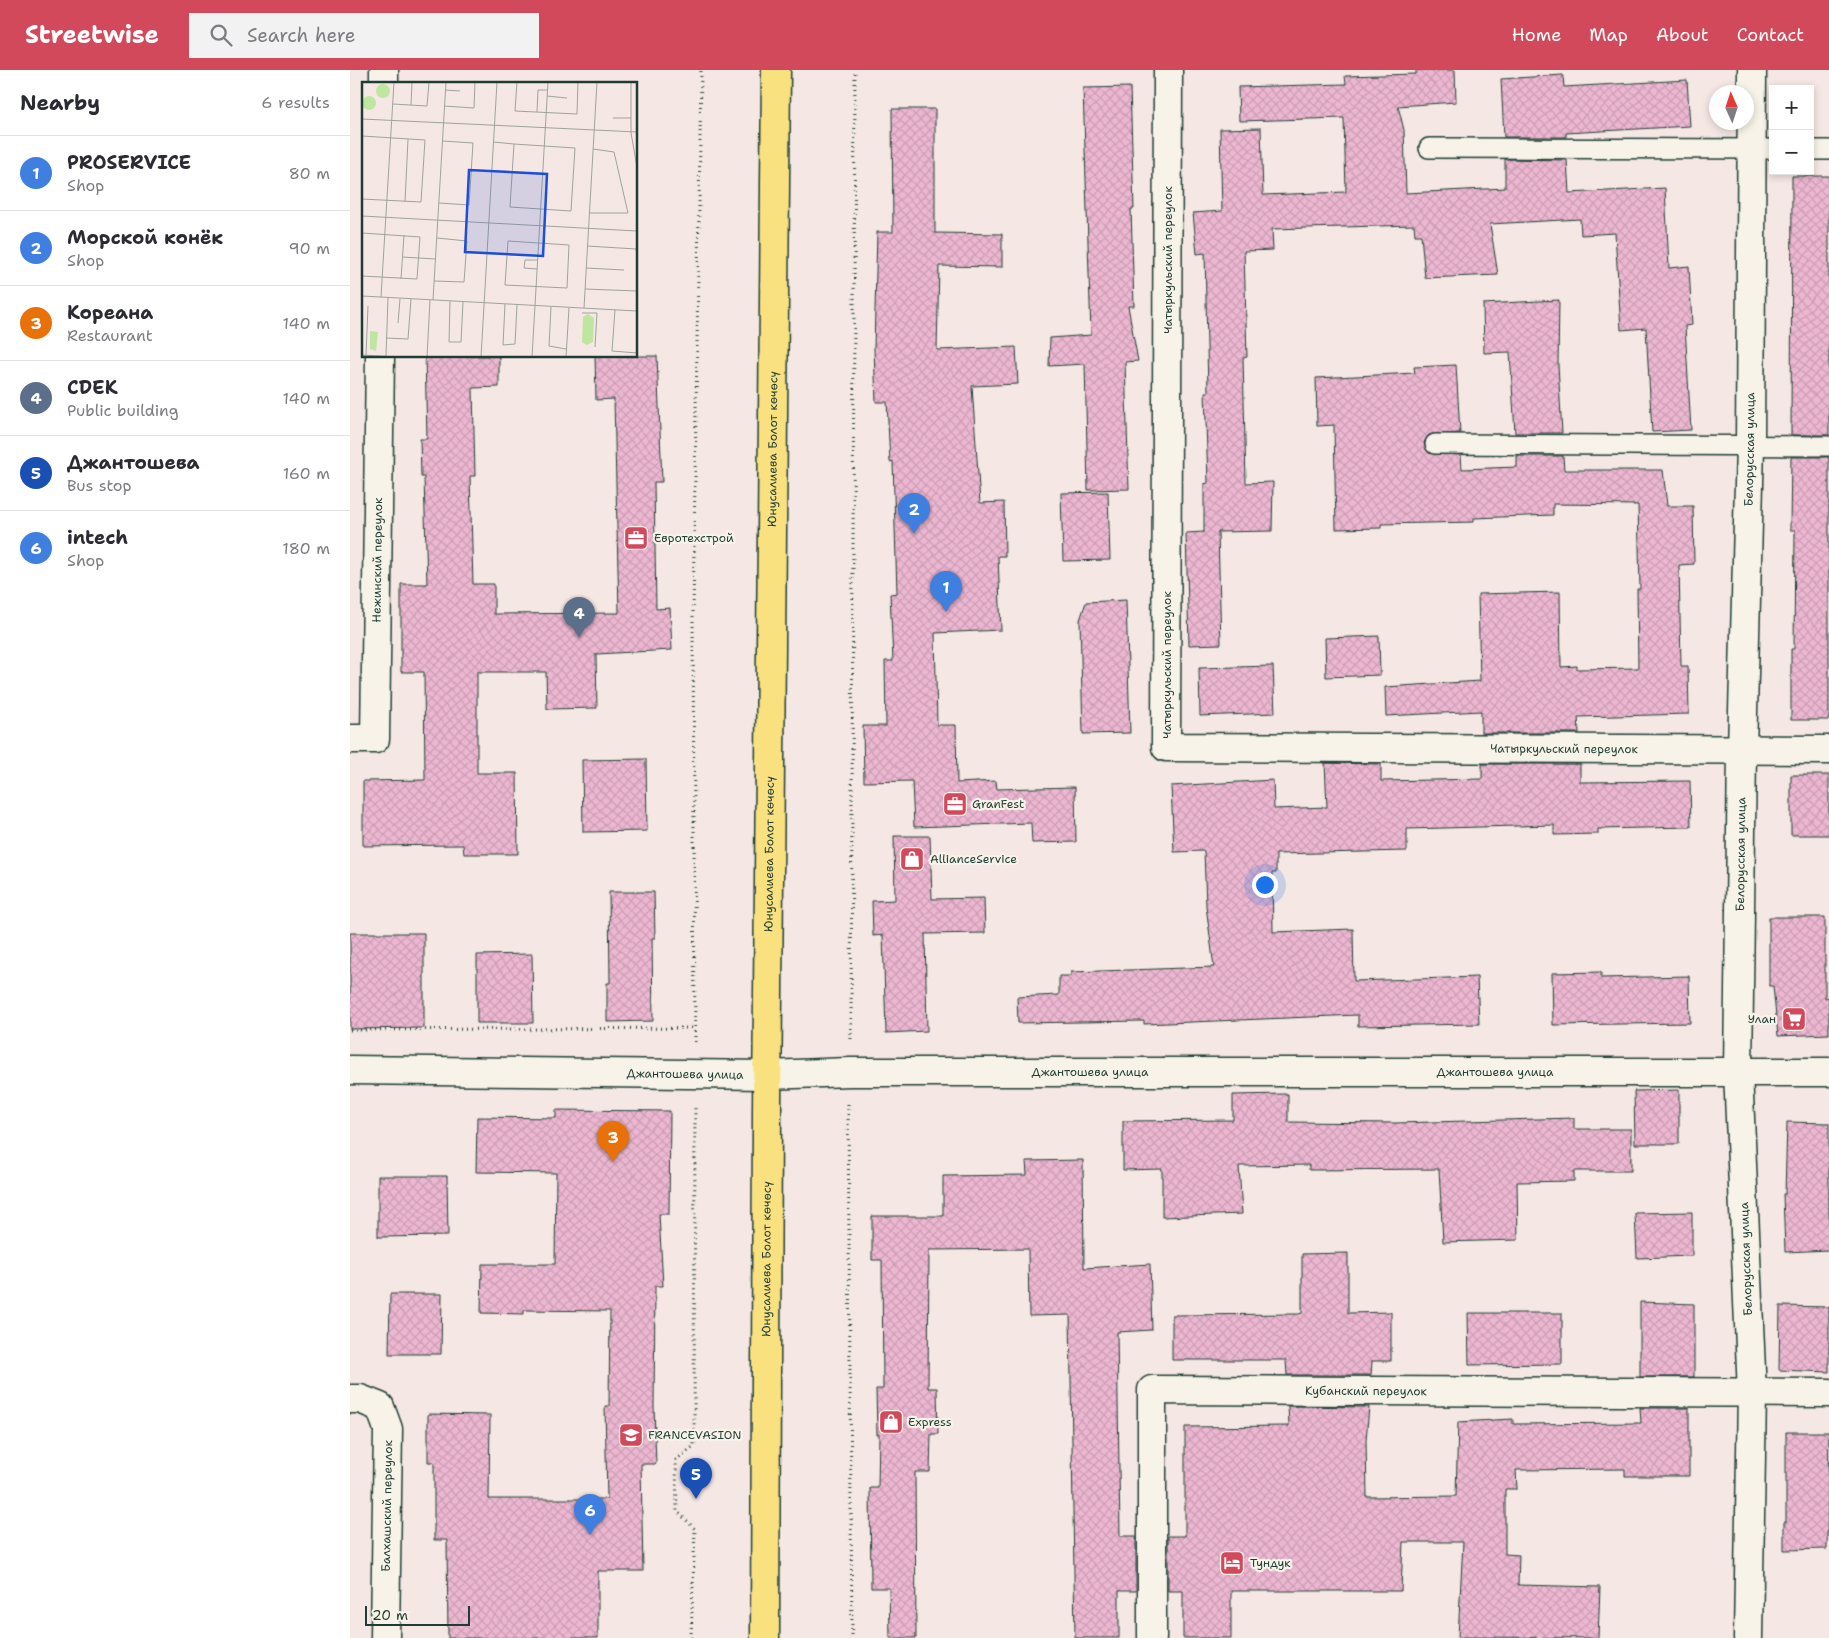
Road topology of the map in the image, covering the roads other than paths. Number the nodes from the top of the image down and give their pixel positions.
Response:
1 (776, 70) edge
2 (1168, 70) edge
3 (1752, 70) edge
4 (1429, 148) dead end
5 (1762, 149) edge
6 (1814, 150) edge
7 (1829, 150) edge
8 (380, 358) edge
9 (1435, 444) dead end
10 (1750, 446) junction
11 (1829, 446) edge
12 (350, 739) edge
13 (1742, 750) junction
14 (1829, 750) edge
15 (350, 1070) edge
16 (1738, 1072) junction
17 (1829, 1072) edge
18 (767, 1075) junction
19 (1752, 1393) junction
20 (1829, 1393) edge
21 (350, 1399) edge
22 (385, 1638) edge
23 (766, 1638) edge
24 (1152, 1638) edge
25 (1748, 1638) edge

1 - 18 main road, Юнусалиева Болот көчөсү
2 - 13 street, Чатыркульский переулок
3 - 5 street, Белорусская улица
4 - 5 lane
5 - 10 street, Белорусская улица
6 - 7 lane
8 - 12 street, Нежинский переулок
9 - 10 lane
10 - 11 lane
10 - 13 street, Белорусская улица
13 - 14 street, Чатыркульский переулок
13 - 16 street, Белорусская улица
15 - 18 street, Джантошева улица
16 - 17 street, Джантошева улица
16 - 18 street, Джантошева улица
16 - 19 street, Белорусская улица
18 - 23 main road, Юнусалиева Болот көчөсү
19 - 20 street, Кубанский переулок
19 - 24 street, Кубанский переулок
19 - 25 street, Белорусская улица
21 - 22 street, Балхашский переулок

